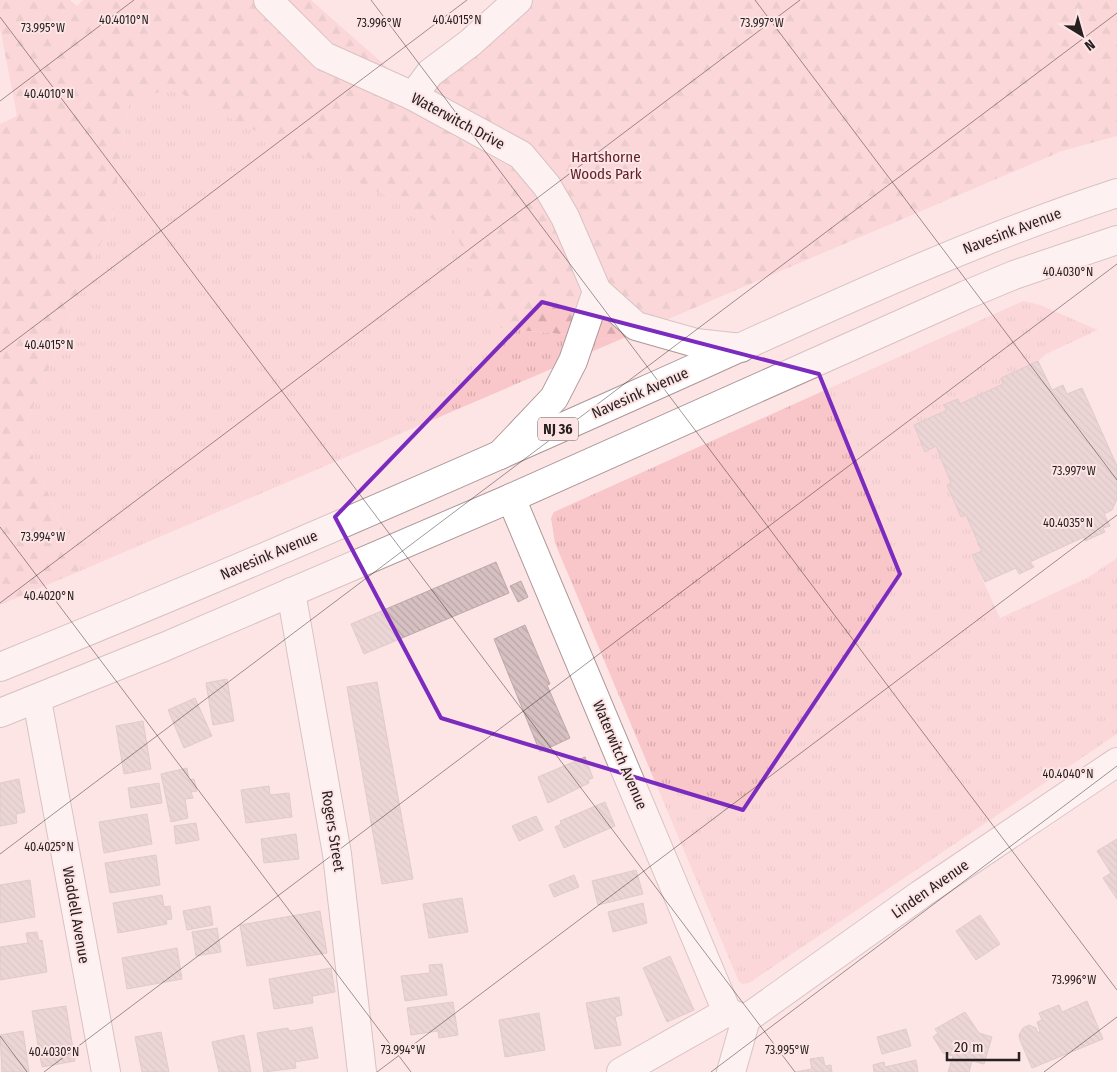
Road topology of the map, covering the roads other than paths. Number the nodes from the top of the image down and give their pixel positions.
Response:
1 (268, 0) edge
2 (518, 0) edge
3 (413, 96) junction
4 (1117, 194) edge
5 (1117, 240) edge
6 (597, 291) junction
7 (741, 348) junction
8 (500, 455) junction
9 (511, 498) junction
10 (292, 592) junction
11 (0, 667) edge
12 (37, 700) junction
13 (0, 713) edge
14 (1117, 762) edge
15 (737, 1016) junction
16 (106, 1072) edge
17 (362, 1072) edge
18 (621, 1072) edge
19 (731, 1072) edge

1 - 3 main road, Waterwitch Drive
2 - 3 main road
3 - 6 main road, Waterwitch Drive
4 - 7 main road, Navesink Avenue / NJ 36
5 - 9 main road
6 - 7 main road
6 - 8 main road
7 - 8 main road, Navesink Avenue / NJ 36
8 - 11 main road, Navesink Avenue / NJ 36
9 - 10 main road
9 - 15 main road, Waterwitch Avenue
10 - 12 main road
10 - 17 main road, Rogers Street
12 - 13 main road
12 - 16 main road, Waddell Avenue
14 - 15 main road, Linden Avenue
15 - 18 main road, Linden Avenue
15 - 19 main road

